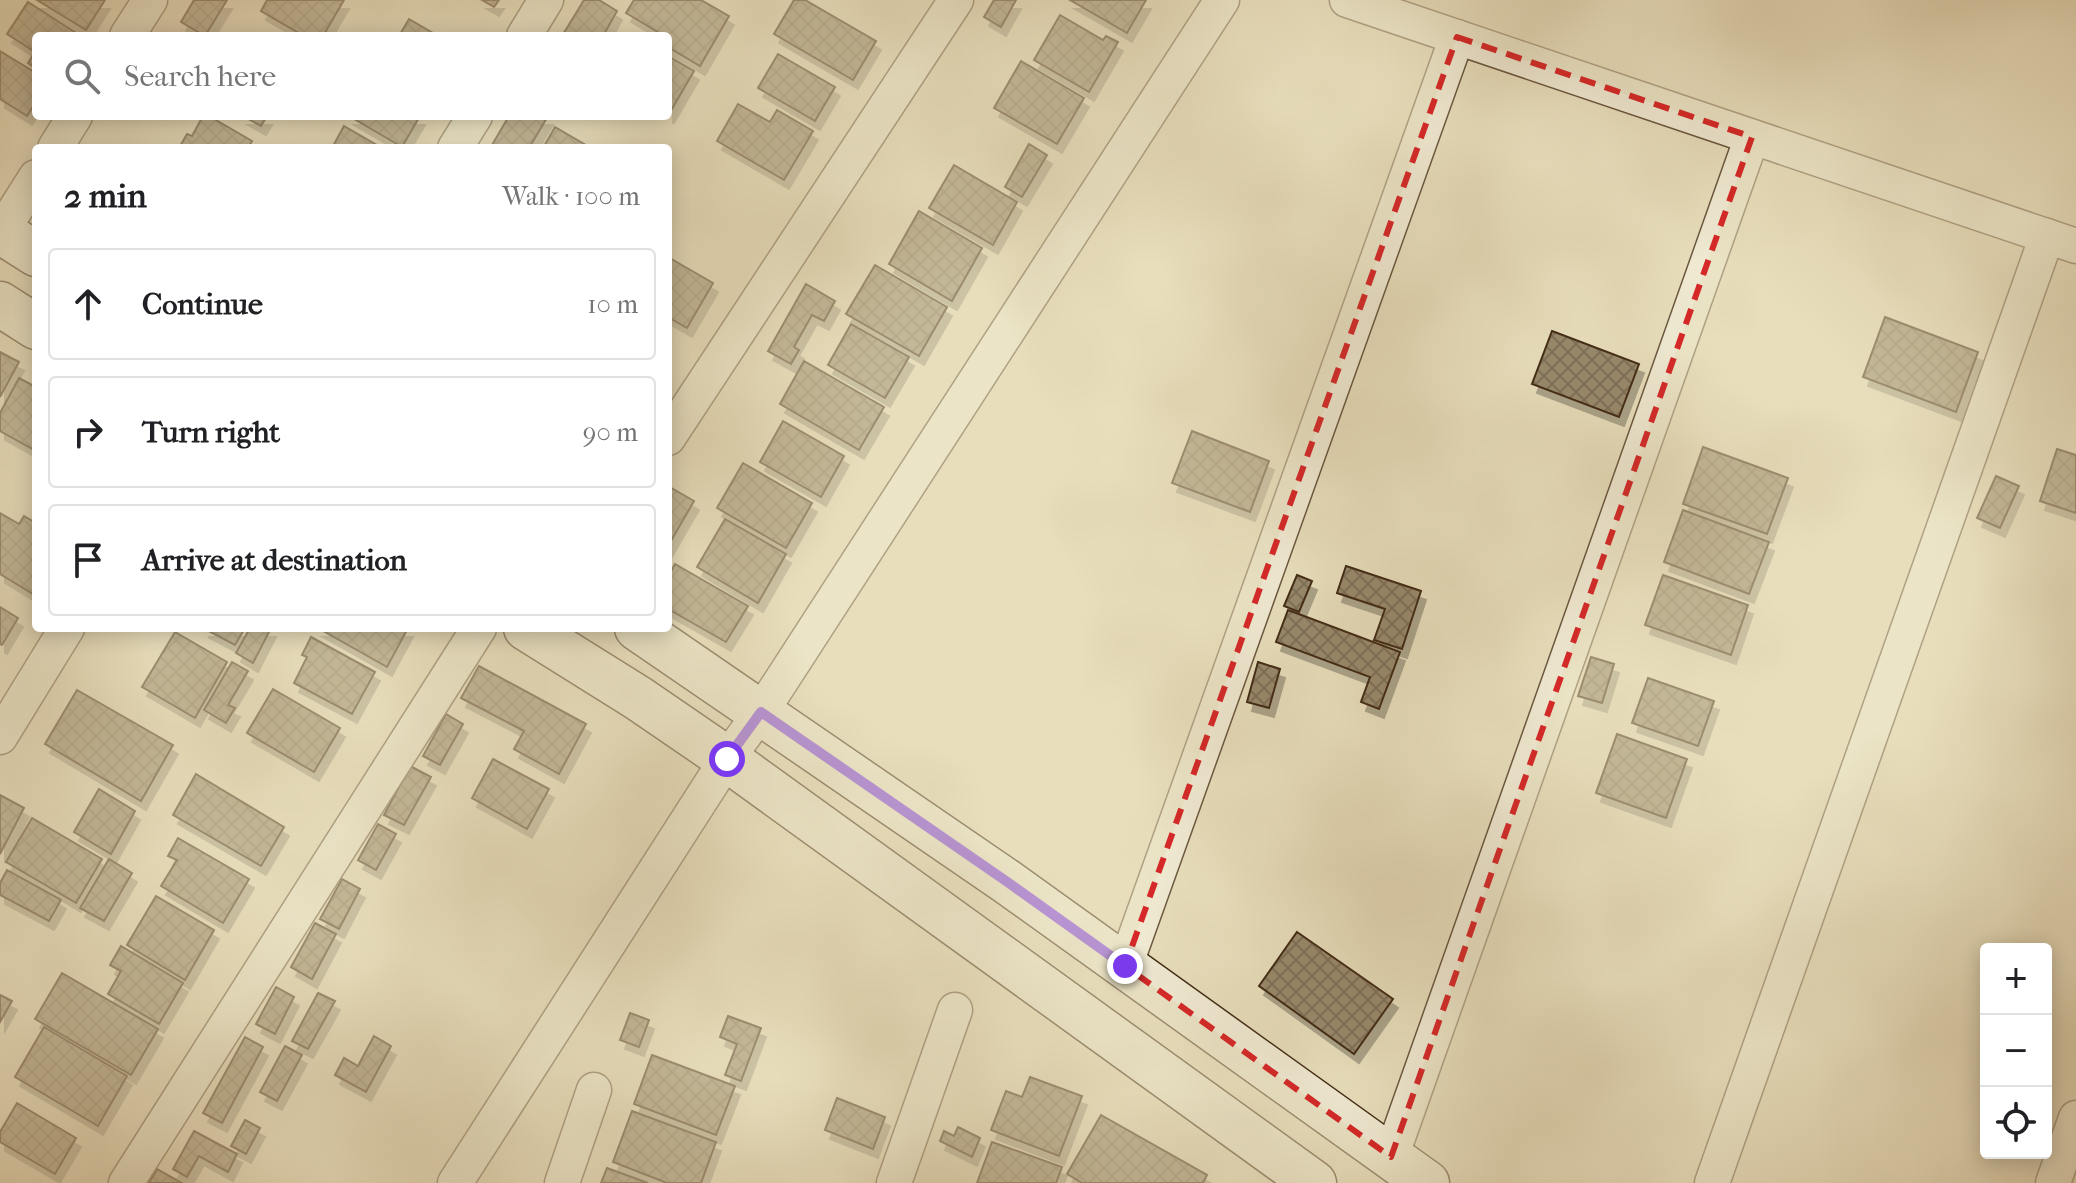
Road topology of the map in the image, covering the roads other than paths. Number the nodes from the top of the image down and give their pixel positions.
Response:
1 (150, 0) edge
2 (546, 0) edge
3 (956, 0) edge
4 (1222, 0) edge
5 (1347, 0) edge
6 (130, 32) edge
7 (526, 32) edge
8 (1457, 37) junction
9 (72, 120) edge
10 (472, 120) edge
11 (1752, 137) junction
12 (58, 144) edge
13 (458, 144) edge
14 (32, 183) edge
15 (0, 232) edge
16 (2061, 241) edge
17 (32, 252) edge
18 (0, 304) edge
19 (32, 324) edge
20 (672, 432) edge
21 (65, 632) edge
22 (476, 632) edge
23 (532, 632) edge
24 (643, 632) edge
25 (761, 712) junction
26 (0, 737) edge
27 (727, 759) junction
28 (1125, 966) junction
29 (955, 1010) dead end
30 (594, 1090) dead end
31 (2076, 1118) edge
32 (1391, 1157) junction
33 (126, 1183) edge
34 (455, 1183) edge
35 (562, 1183) edge
36 (894, 1183) edge
37 (1314, 1183) edge
38 (1427, 1183) edge
39 (1712, 1183) edge
40 (2053, 1183) edge

1 - 6 street
2 - 7 street
3 - 20 street
4 - 25 street
5 - 8 street
8 - 11 street
8 - 28 street
9 - 12 street
10 - 13 street
11 - 16 street
11 - 32 street
14 - 15 street
15 - 17 street
16 - 39 street
18 - 19 street
21 - 26 street
22 - 33 street
23 - 27 street
24 - 25 street
25 - 27 street
25 - 28 street
27 - 34 street
27 - 37 street
28 - 32 street
29 - 36 street
30 - 35 street
31 - 40 street
32 - 38 street

